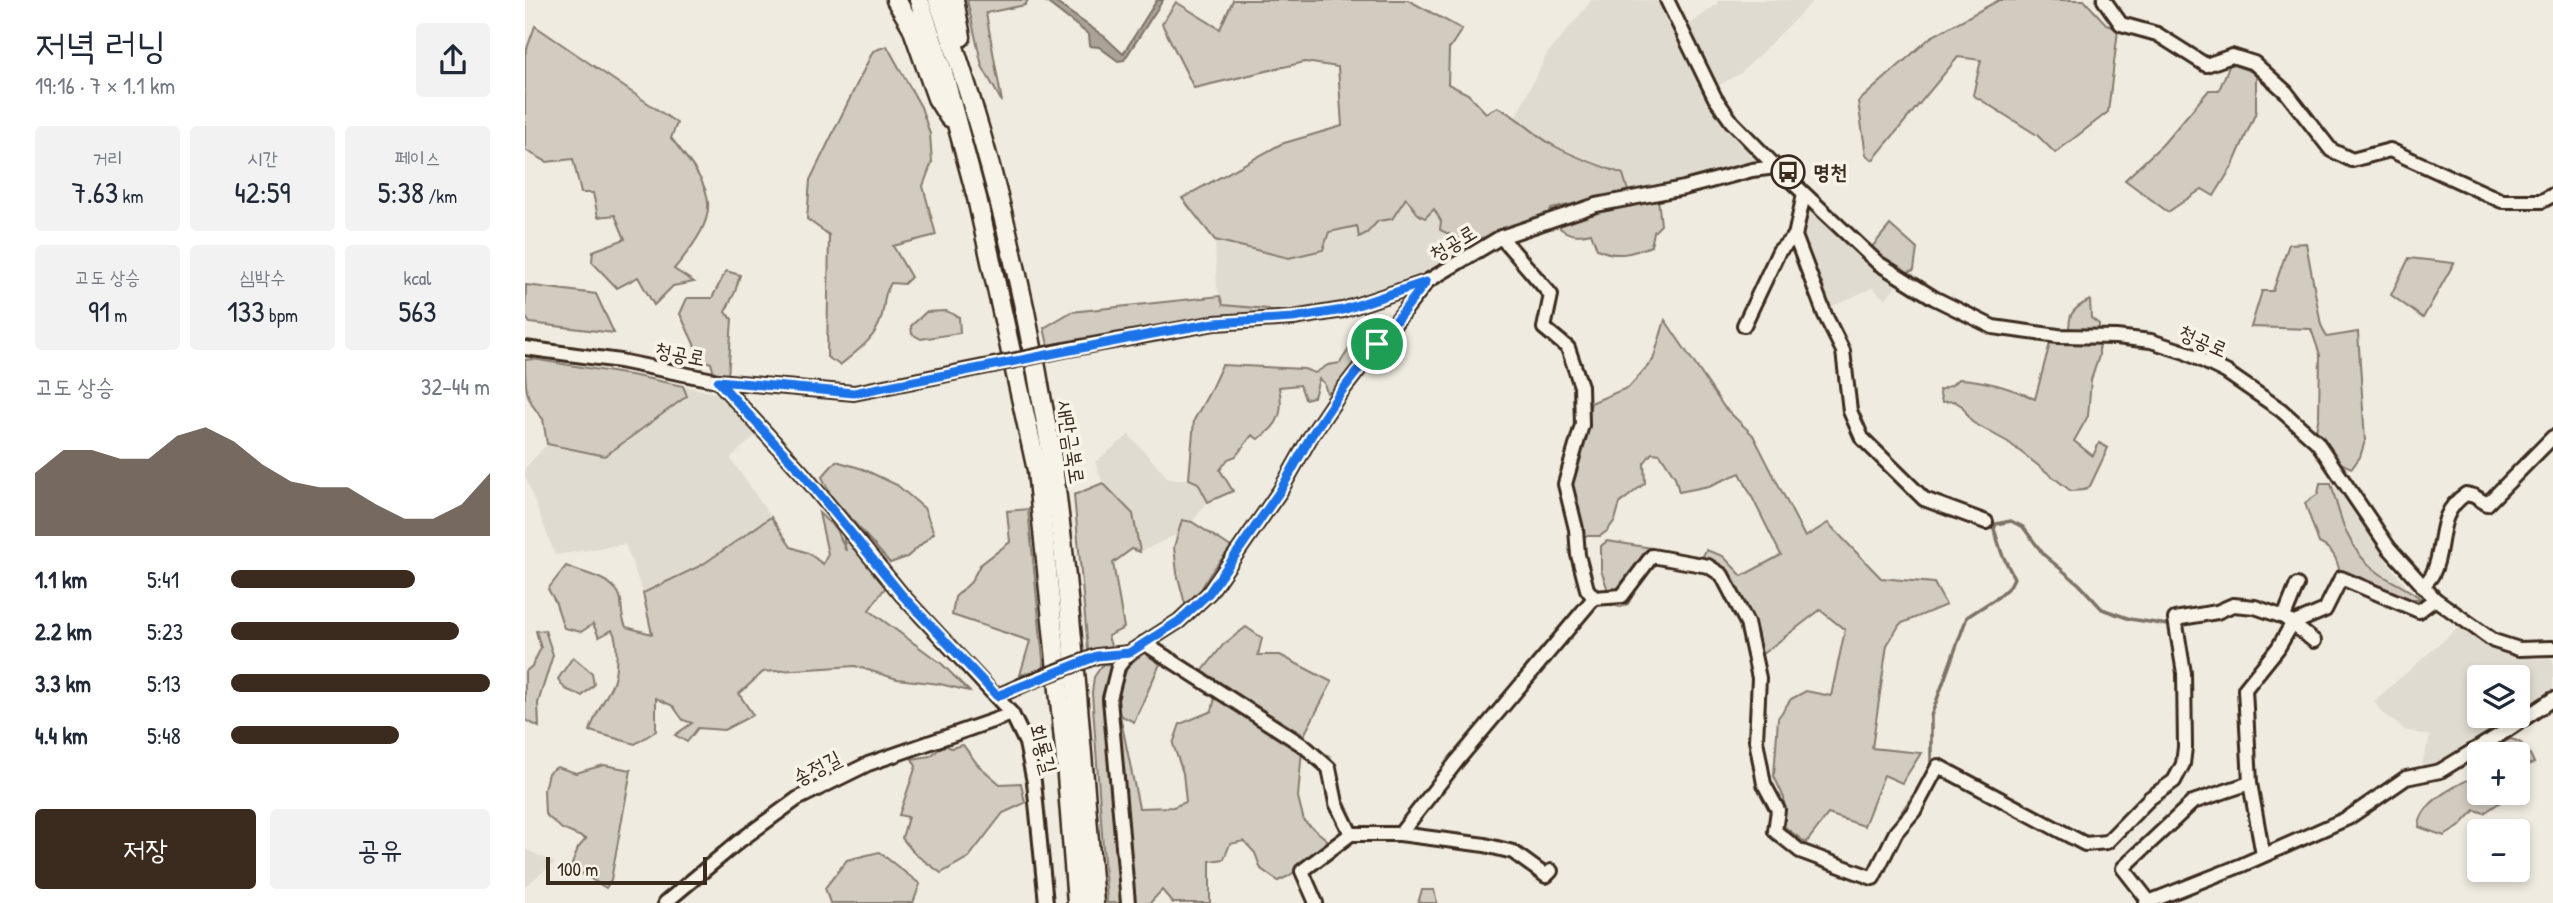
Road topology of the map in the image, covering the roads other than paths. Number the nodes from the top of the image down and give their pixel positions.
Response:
1 (895, 0) edge
2 (902, 0) edge
3 (919, 0) edge
4 (938, 0) edge
5 (946, 0) edge
6 (954, 0) edge
7 (1667, 0) edge
8 (2104, 0) edge
9 (912, 27) junction
10 (963, 50) junction
11 (958, 131) junction
12 (986, 149) junction
13 (1776, 167) junction
14 (1804, 194) junction
15 (2553, 195) edge
16 (1795, 236) junction
17 (1501, 237) junction
18 (1426, 282) junction
19 (1744, 325) dead end
20 (525, 348) edge
21 (718, 381) junction
22 (2553, 437) edge
23 (1986, 522) dead end
24 (2297, 586) dead end
25 (2423, 587) junction
26 (1594, 598) junction
27 (2435, 599) junction
28 (2288, 620) junction
29 (2314, 641) dead end
30 (1144, 643) junction
31 (2553, 648) edge
32 (1129, 653) junction
33 (997, 696) junction
34 (2553, 699) edge
35 (1012, 714) junction
36 (2250, 782) junction
37 (1351, 834) junction
38 (1400, 834) junction
39 (2263, 855) junction
40 (1551, 871) dead end
41 (2147, 902) edge
42 (665, 903) edge
43 (1046, 903) edge
44 (1077, 903) edge
45 (1094, 903) edge
46 (1128, 903) edge
47 (1316, 903) edge

1 - 9 highway
2 - 9 highway
3 - 11 highway, 새만금북로
4 - 12 highway, 새만금북로
5 - 10 highway
6 - 10 highway
7 - 13 street, 청공로
8 - 15 street
9 - 11 highway
10 - 12 highway
11 - 44 highway, 새만금북로
12 - 45 highway, 새만금북로
13 - 14 street, 청공로
13 - 17 street, 청공로
14 - 16 street
14 - 25 street, 청공로
16 - 19 street
16 - 23 street
17 - 18 street, 청공로
17 - 26 street
18 - 21 street, 청공로, bridge
18 - 30 street
20 - 21 street, 청공로
21 - 33 street, 회룡길
22 - 25 street
24 - 28 street
25 - 27 street, 청공로
26 - 28 street
26 - 38 street
27 - 28 street
27 - 31 street, 청공로
28 - 29 street
28 - 36 street
30 - 32 street
30 - 37 street
32 - 33 street, bridge
32 - 46 street
33 - 35 street, 회룡길
34 - 39 street
35 - 42 street, 송정길
35 - 43 street, 회룡길
36 - 39 street
36 - 41 street
37 - 38 street
37 - 47 street
38 - 40 street
39 - 41 street

